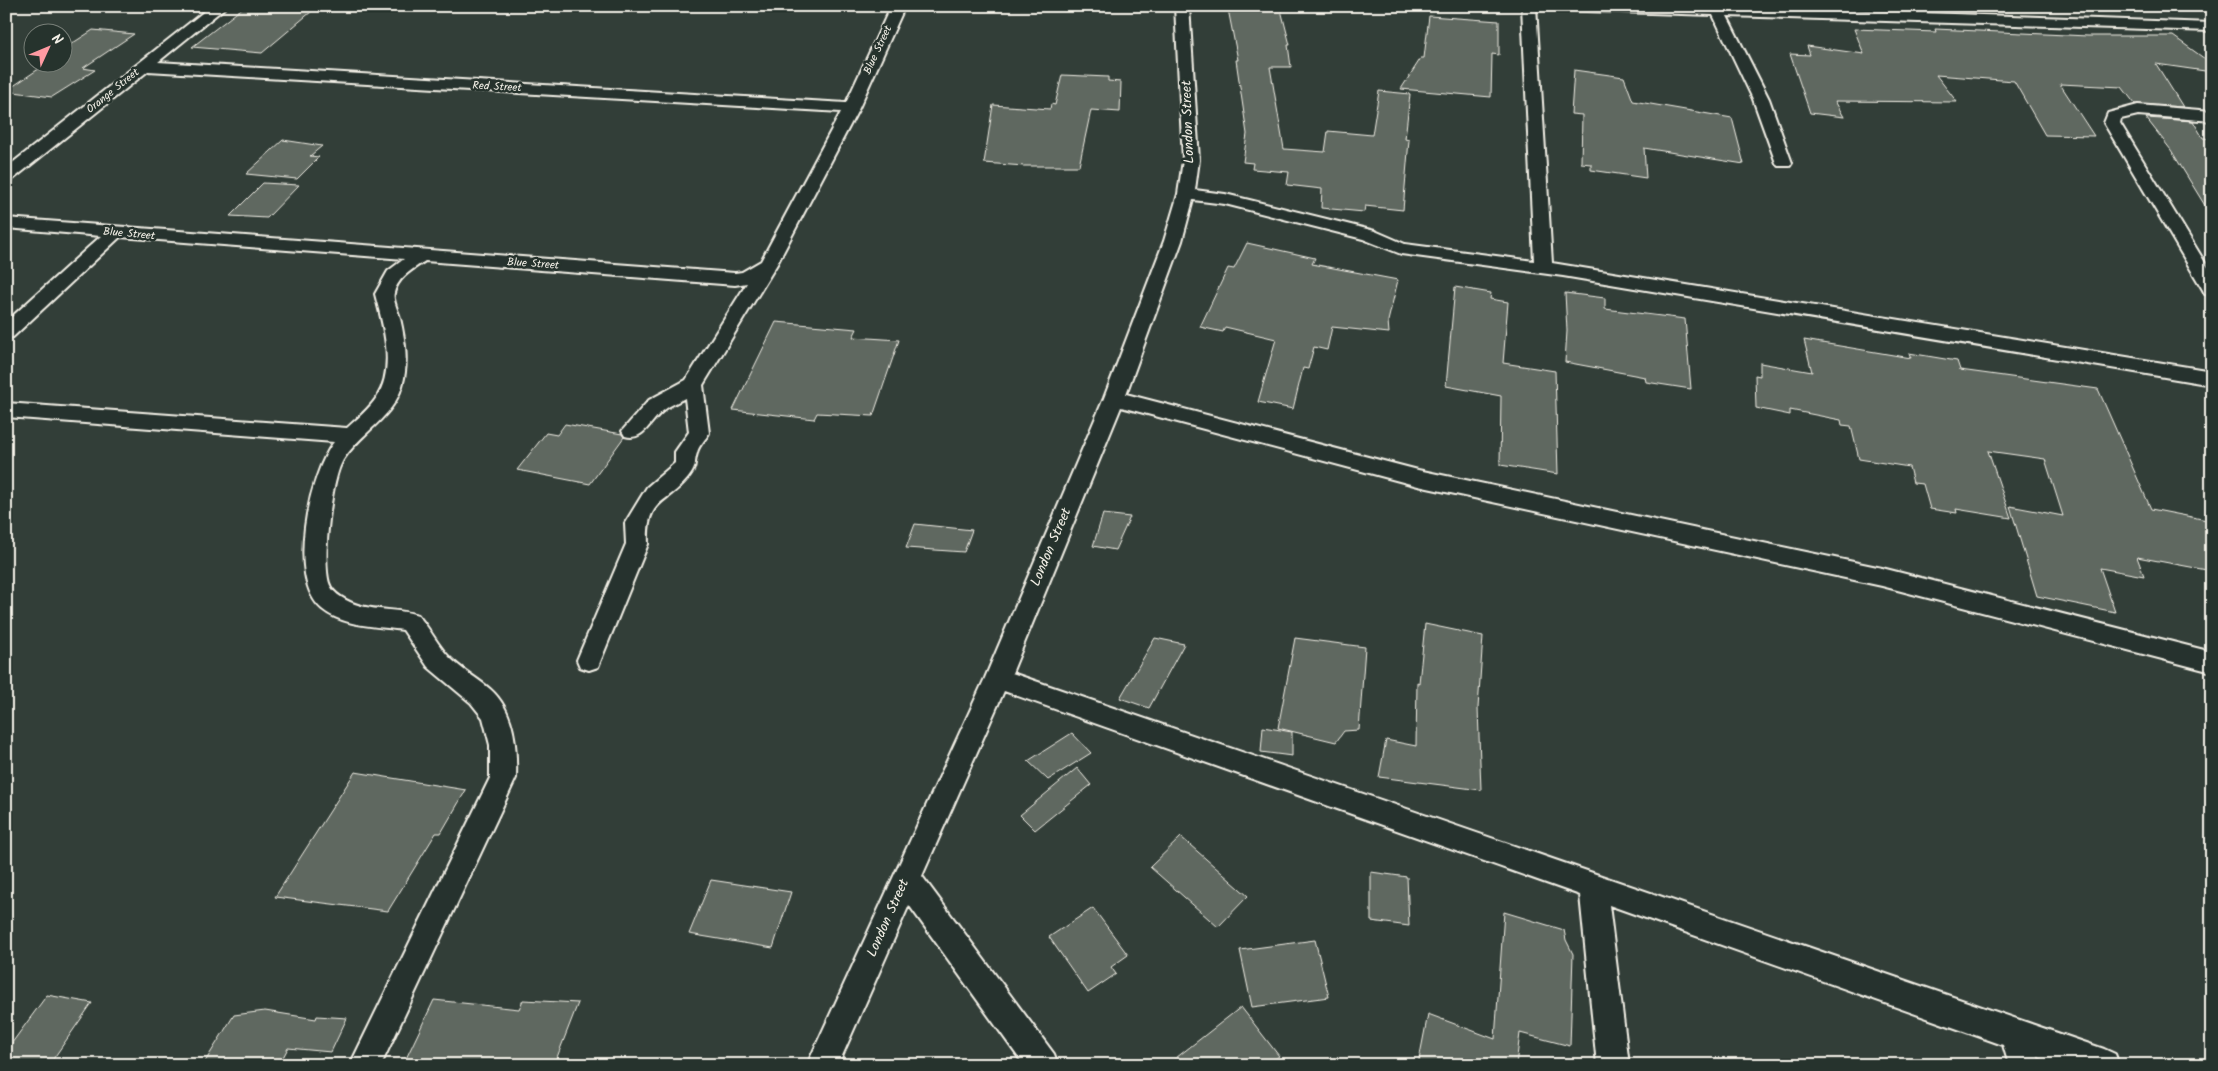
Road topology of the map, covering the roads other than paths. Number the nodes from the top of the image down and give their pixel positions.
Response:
1 (220, 6) edge
2 (898, 6) edge
3 (1182, 6) edge
4 (1530, 6) edge
5 (1556, 6) edge
6 (2039, 6) edge
7 (1717, 9) edge
8 (2057, 22) junction
9 (2212, 27) edge
10 (144, 66) junction
11 (851, 108) junction
12 (2212, 116) edge
13 (1784, 163) dead end
14 (6, 176) edge
15 (1186, 194) junction
16 (6, 223) edge
17 (114, 233) junction
18 (420, 256) junction
19 (768, 264) junction
20 (1543, 267) junction
21 (2212, 290) edge
22 (6, 333) edge
23 (2212, 378) edge
24 (693, 385) junction
25 (1114, 398) junction
26 (6, 410) edge
27 (632, 431) dead end
28 (350, 436) junction
29 (589, 660) dead end
30 (2212, 662) edge
31 (996, 678) junction
32 (906, 878) junction
33 (1593, 888) junction
34 (2015, 1034) junction
35 (366, 1065) edge
36 (822, 1065) edge
37 (1042, 1065) edge
38 (1613, 1065) edge
39 (2025, 1065) edge
40 (2104, 1065) edge

1 - 10 street, Orange Street
2 - 11 street, Blue Street
3 - 15 street, London Street
4 - 20 street
5 - 7 street
6 - 8 street
7 - 8 street
7 - 13 street
8 - 9 street
10 - 11 street, Red Street
10 - 14 street, Orange Street
11 - 19 street, Blue Street
12 - 21 street
15 - 20 street
15 - 25 street, London Street
16 - 17 street, Blue Street
17 - 18 street, Blue Street
17 - 22 street
18 - 19 street, Blue Street
18 - 28 street
19 - 24 street
20 - 23 street
24 - 27 street
24 - 29 street
25 - 30 street
25 - 31 street, London Street
26 - 28 street
28 - 35 street
31 - 32 street, London Street
31 - 33 street
32 - 36 street, London Street
32 - 37 street
33 - 34 street
33 - 38 street
34 - 39 street
34 - 40 street

